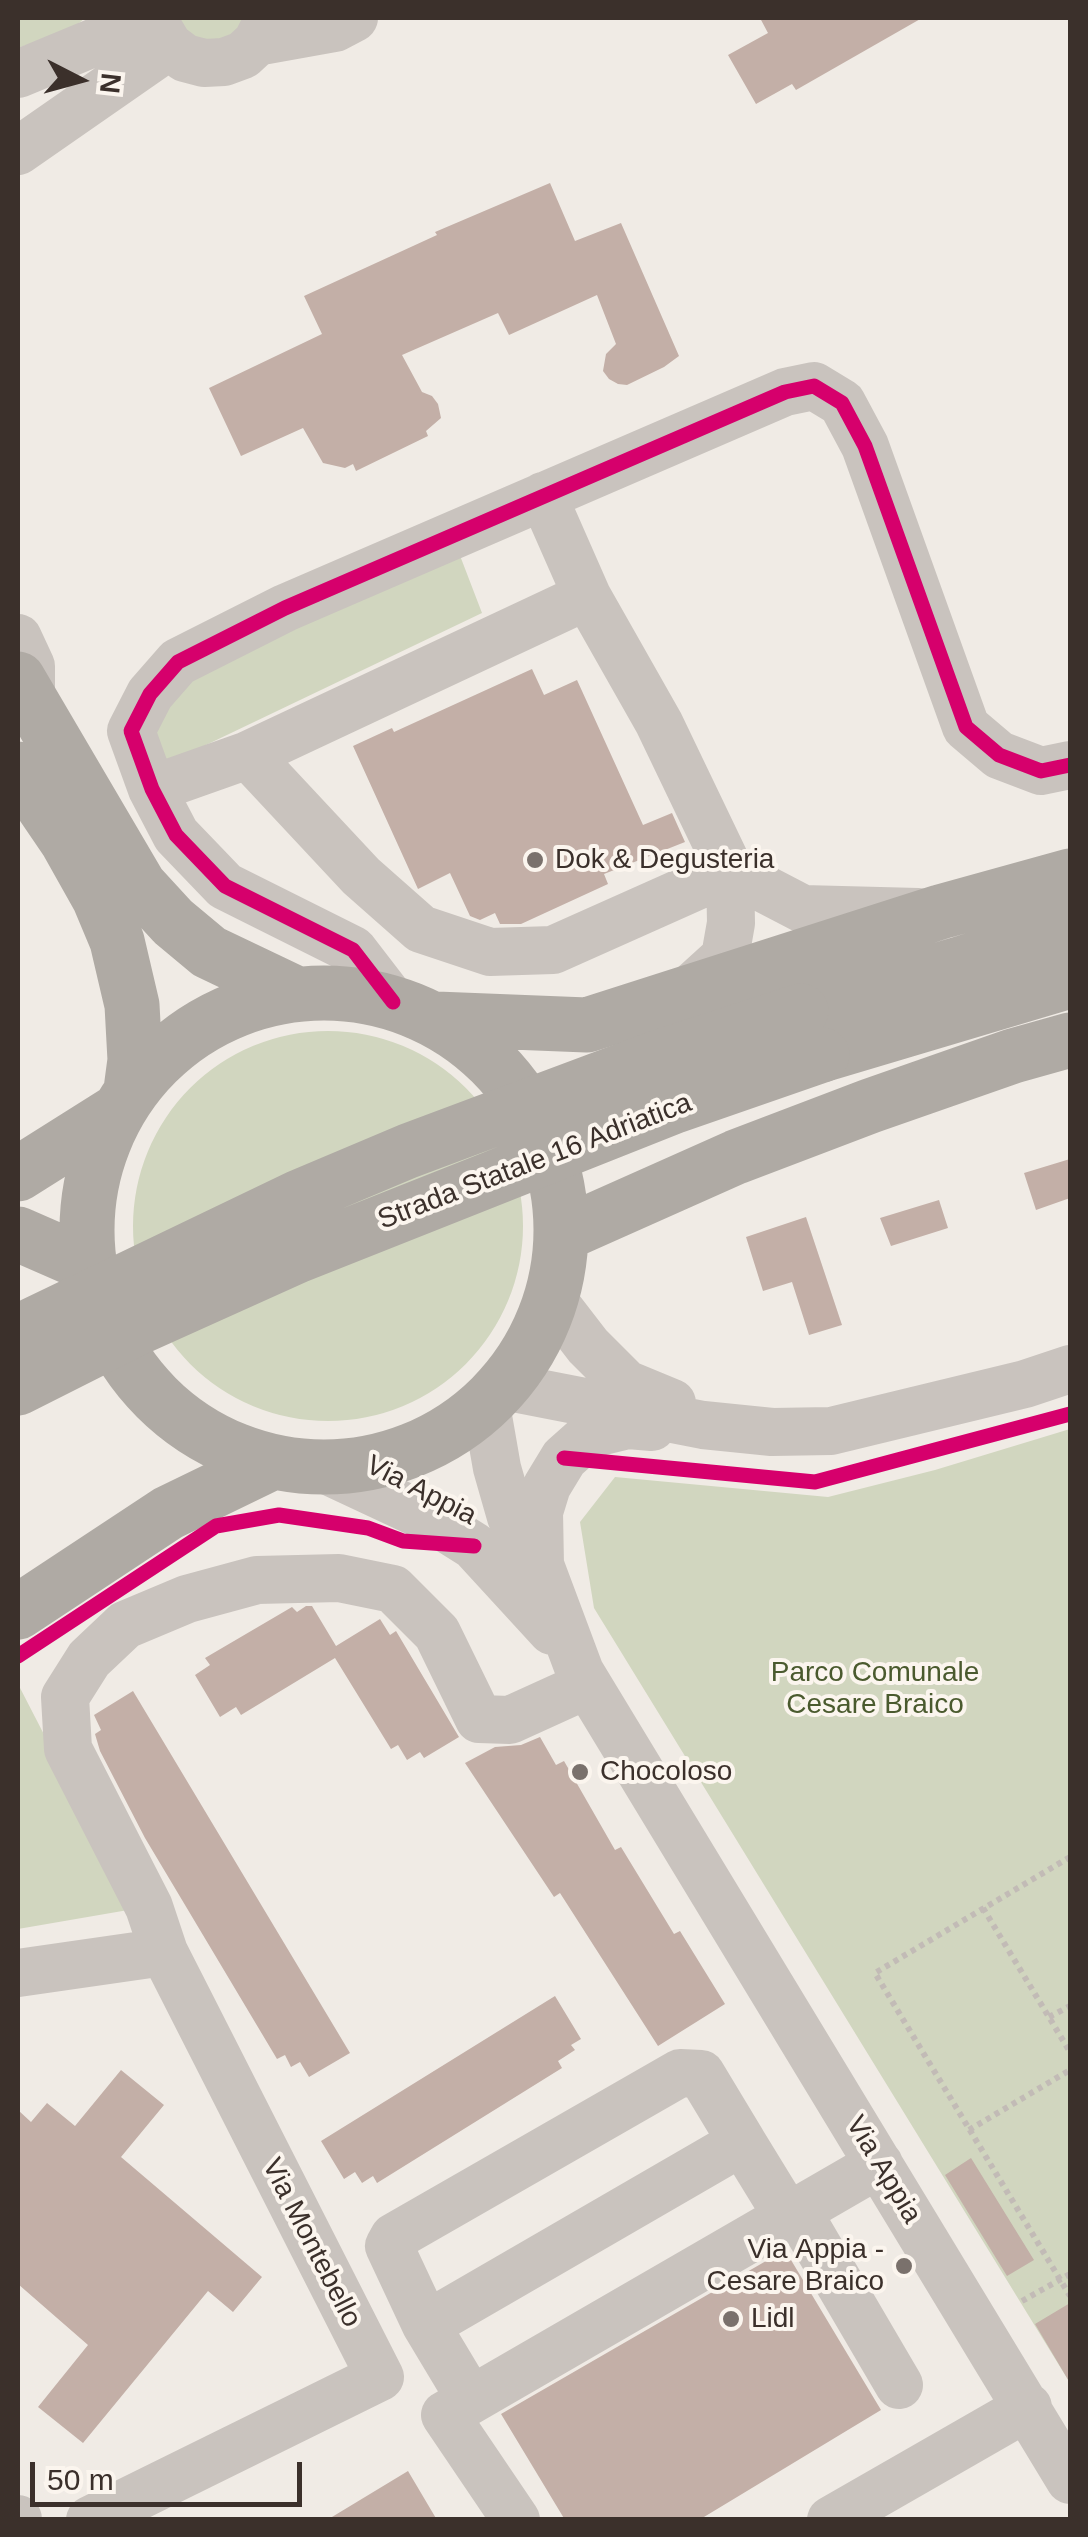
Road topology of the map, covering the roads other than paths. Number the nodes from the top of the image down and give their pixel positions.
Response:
1 (354, 18) edge
2 (158, 27) edge
3 (263, 30) edge
4 (18, 74) edge
5 (18, 151) edge
6 (543, 496) junction
7 (587, 596) junction
8 (18, 638) edge
9 (24, 690) edge
10 (248, 756) junction
11 (1070, 765) edge
12 (18, 769) edge
13 (152, 788) junction
14 (730, 871) junction
15 (1070, 876) edge
16 (940, 912) junction
17 (1070, 932) edge
18 (1070, 982) edge
19 (296, 993) junction
20 (680, 997) junction
21 (415, 1011) junction
22 (811, 1033) junction
23 (1070, 1040) edge
24 (125, 1101) junction
25 (18, 1174) edge
26 (18, 1234) edge
27 (562, 1235) junction
28 (88, 1264) junction
29 (551, 1298) junction
30 (18, 1332) edge
31 (1070, 1369) edge
32 (18, 1388) edge
33 (494, 1395) junction
34 (704, 1425) junction
35 (297, 1465) junction
36 (540, 1565) junction
37 (18, 1612) edge
38 (579, 1670) junction
39 (164, 1952) junction
40 (18, 1973) edge
41 (742, 2142) junction
42 (879, 2164) junction
43 (793, 2214) junction
44 (432, 2336) junction
45 (380, 2377) junction
46 (899, 2385) dead end
47 (471, 2400) junction
48 (1028, 2407) junction
49 (1070, 2480) edge
50 (90, 2520) edge
51 (516, 2520) edge
52 (831, 2520) edge

1 - 3 street
2 - 3 street
2 - 4 street
2 - 5 street
6 - 7 street
6 - 11 street
6 - 13 street
7 - 10 street
7 - 14 street
8 - 9 street
9 - 19 highway
10 - 13 street
10 - 14 street
12 - 24 highway
13 - 21 street
14 - 16 street
14 - 20 street
15 - 16 highway
16 - 20 highway
17 - 22 highway, Strada Statale 16 Adriatica
18 - 22 highway, Strada Statale 16 Adriatica
19 - 21 highway
19 - 24 highway
20 - 21 highway
21 - 27 highway
22 - 30 highway, Strada Statale 16 Adriatica, bridge
22 - 32 highway, Strada Statale 16 Adriatica, bridge
23 - 27 highway
24 - 25 highway
24 - 28 highway
26 - 28 highway
27 - 29 highway
28 - 35 highway
29 - 33 highway
29 - 34 street
31 - 34 street
33 - 34 street
33 - 35 highway
33 - 36 street, Via Appia
34 - 36 street
35 - 37 highway
35 - 38 street, Via Appia
36 - 38 street, Via Appia
38 - 39 street, Via Montebello
38 - 42 street, Via Appia
39 - 40 street
39 - 45 street, Via Montebello
41 - 43 street
41 - 44 street
41 - 44 street
42 - 43 street
42 - 48 street, Via Appia
43 - 46 street
43 - 47 street
44 - 45 street
44 - 47 street
45 - 50 street
47 - 51 street
48 - 49 street, Via Appia
48 - 52 street

